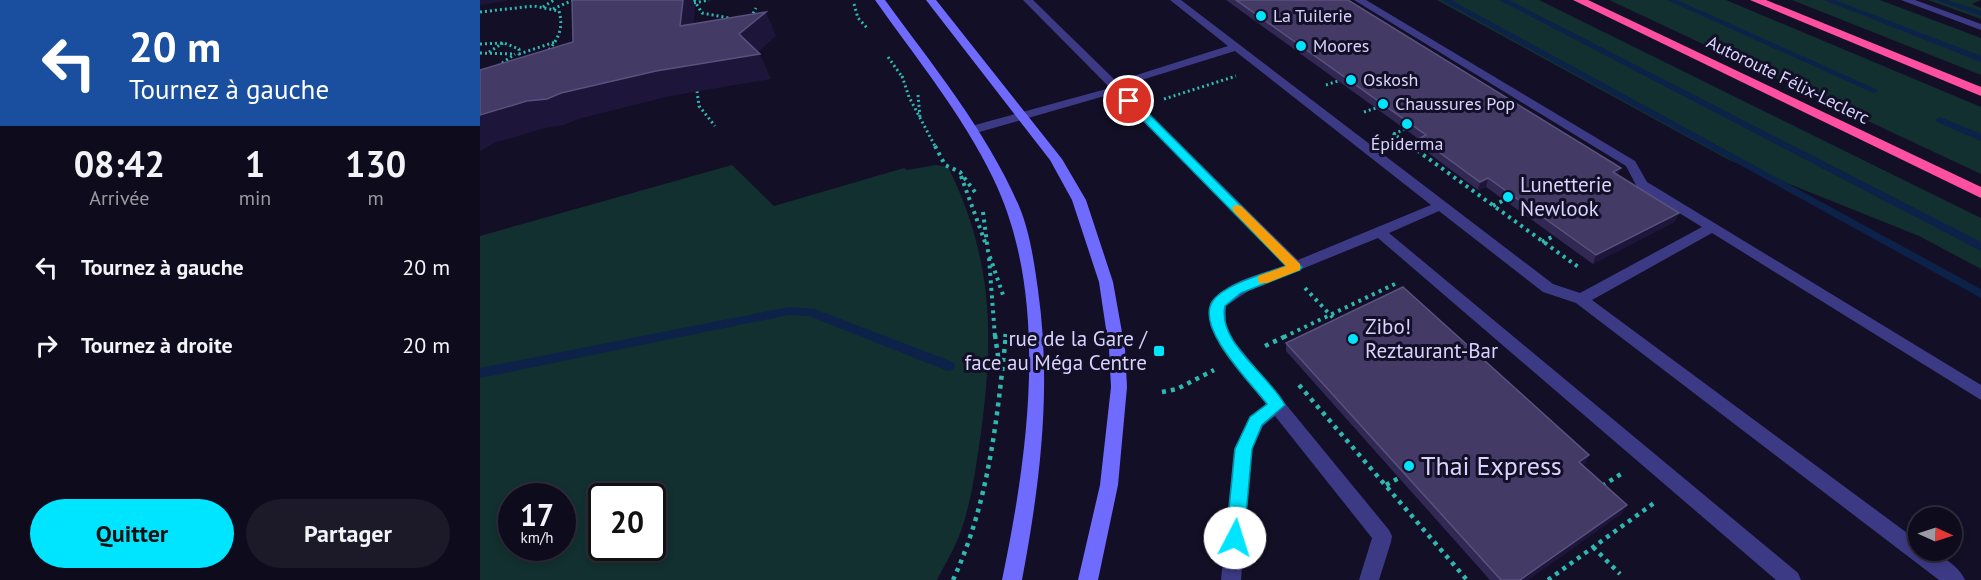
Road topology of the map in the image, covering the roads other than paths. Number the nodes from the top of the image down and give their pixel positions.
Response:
1 (880, 0) edge
2 (931, 0) edge
3 (1029, 0) edge
4 (1175, 0) edge
5 (1359, 0) edge
6 (1579, 0) edge
7 (1756, 0) edge
8 (1906, 0) edge
9 (1981, 27) edge
10 (1237, 47) junction
11 (1118, 89) junction
12 (1981, 92) edge
13 (1023, 117) junction
14 (972, 130) junction
15 (1981, 193) edge
16 (1442, 205) junction
17 (1712, 227) junction
18 (1380, 232) junction
19 (1292, 268) junction
20 (1581, 299) junction
21 (1981, 393) edge
22 (1277, 405) junction
23 (1012, 580) edge
24 (1088, 580) edge
25 (1231, 580) edge
26 (1370, 580) edge
27 (1791, 580) edge
28 (1955, 580) edge

1 - 14 main road
2 - 13 main road
3 - 11 street
4 - 10 street
5 - 17 street
6 - 15 highway, Autoroute Félix-Leclerc
7 - 12 highway
8 - 9 street
10 - 11 street
10 - 16 street
11 - 13 street
11 - 19 street
13 - 14 street
13 - 24 main road
14 - 23 main road
16 - 18 street
16 - 20 street
17 - 20 street
17 - 21 street
18 - 19 street
18 - 27 street
19 - 22 street
20 - 28 street
22 - 25 street
22 - 26 street

